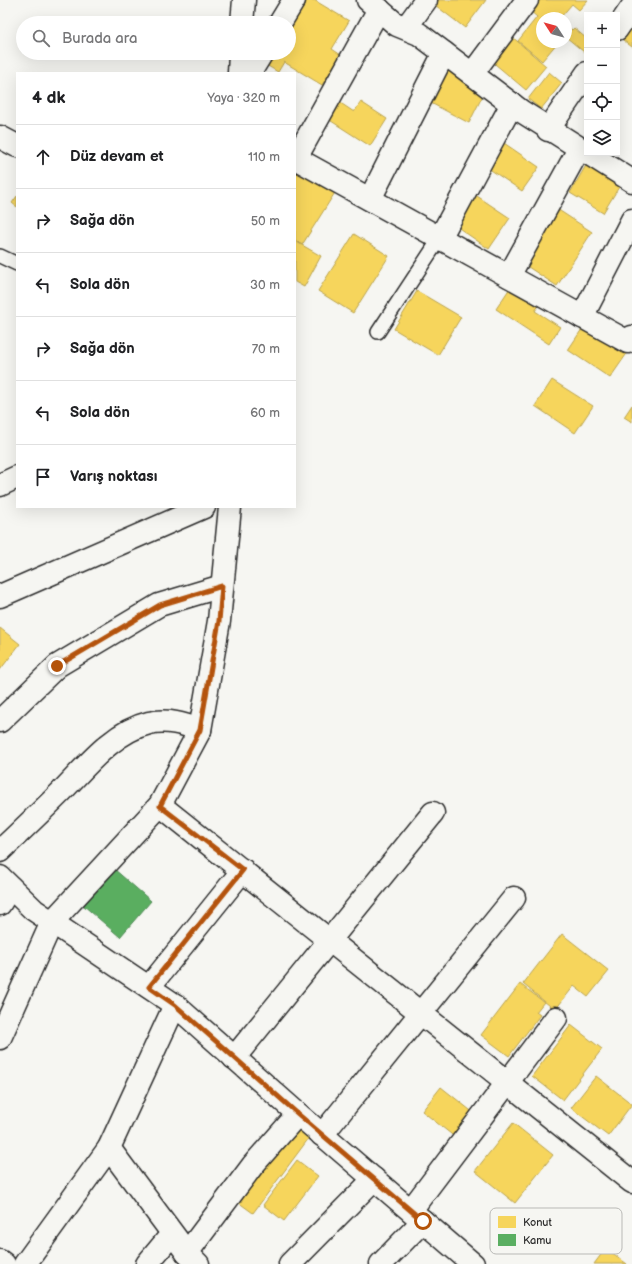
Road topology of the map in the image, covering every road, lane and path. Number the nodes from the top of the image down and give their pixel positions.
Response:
1 (244, 0) edge
2 (294, 0) edge
3 (426, 0) edge
4 (527, 0) edge
5 (374, 5) edge
6 (632, 7) edge
7 (243, 16) edge
8 (284, 16) edge
9 (620, 25) edge
10 (402, 26) junction
11 (444, 53) junction
12 (240, 60) edge
13 (258, 60) edge
14 (239, 72) edge
15 (248, 72) edge
16 (472, 74) junction
17 (584, 77) edge
18 (512, 104) junction
19 (548, 130) junction
20 (0, 137) edge
21 (16, 145) edge
22 (580, 149) junction
23 (296, 158) edge
24 (629, 172) edge
25 (370, 200) junction
26 (632, 220) edge
27 (440, 238) junction
28 (0, 256) edge
29 (16, 264) edge
30 (509, 276) junction
31 (582, 317) junction
32 (378, 332) dead end
33 (631, 341) edge
34 (16, 478) edge
35 (0, 486) edge
36 (202, 508) edge
37 (230, 508) edge
38 (222, 586) junction
39 (0, 596) edge
40 (0, 721) edge
41 (200, 730) junction
42 (160, 806) junction
43 (433, 813) dead end
44 (0, 851) edge
45 (243, 870) junction
46 (3, 890) edge
47 (514, 898) dead end
48 (52, 922) junction
49 (330, 941) junction
50 (149, 987) junction
51 (175, 1005) junction
52 (422, 1014) junction
53 (556, 1018) dead end
54 (0, 1038) edge
55 (234, 1058) junction
56 (508, 1082) junction
57 (298, 1114) junction
58 (322, 1135) junction
59 (109, 1148) junction
60 (374, 1179) junction
61 (632, 1182) edge
62 (417, 1216) junction
63 (172, 1234) junction
64 (192, 1259) edge
65 (0, 1260) edge
66 (4, 1264) edge
67 (26, 1264) edge
68 (147, 1264) edge
69 (290, 1264) edge
70 (381, 1264) edge
71 (473, 1264) edge

1 - 7 street
2 - 8 street
3 - 10 street
4 - 16 street
5 - 10 street
5 - 23 street
6 - 9 street
10 - 11 street
11 - 16 street
11 - 25 street
12 - 14 street
13 - 15 street
16 - 18 street
17 - 19 street
18 - 19 street
18 - 27 street
19 - 22 street
20 - 21 street
22 - 24 street
22 - 30 street
23 - 25 street
25 - 27 street
26 - 31 street
27 - 30 street
27 - 32 lane
28 - 29 lane
30 - 31 street
31 - 33 street
34 - 35 street
36 - 39 street
37 - 38 street
38 - 40 street
38 - 41 street
41 - 42 street
41 - 44 street
42 - 45 street
42 - 48 street
43 - 49 street
45 - 49 street
45 - 50 street
46 - 48 street
47 - 52 street
48 - 50 street
48 - 54 street
49 - 52 street
49 - 55 street
50 - 51 street
51 - 55 street
51 - 59 street
52 - 56 street
52 - 58 street
53 - 56 street
55 - 57 street
56 - 61 street
56 - 62 street
57 - 58 street
57 - 64 street
58 - 60 street
59 - 63 street
59 - 67 street
60 - 62 street
60 - 69 street
62 - 70 street
62 - 71 street
63 - 64 street
63 - 68 street
65 - 66 street

